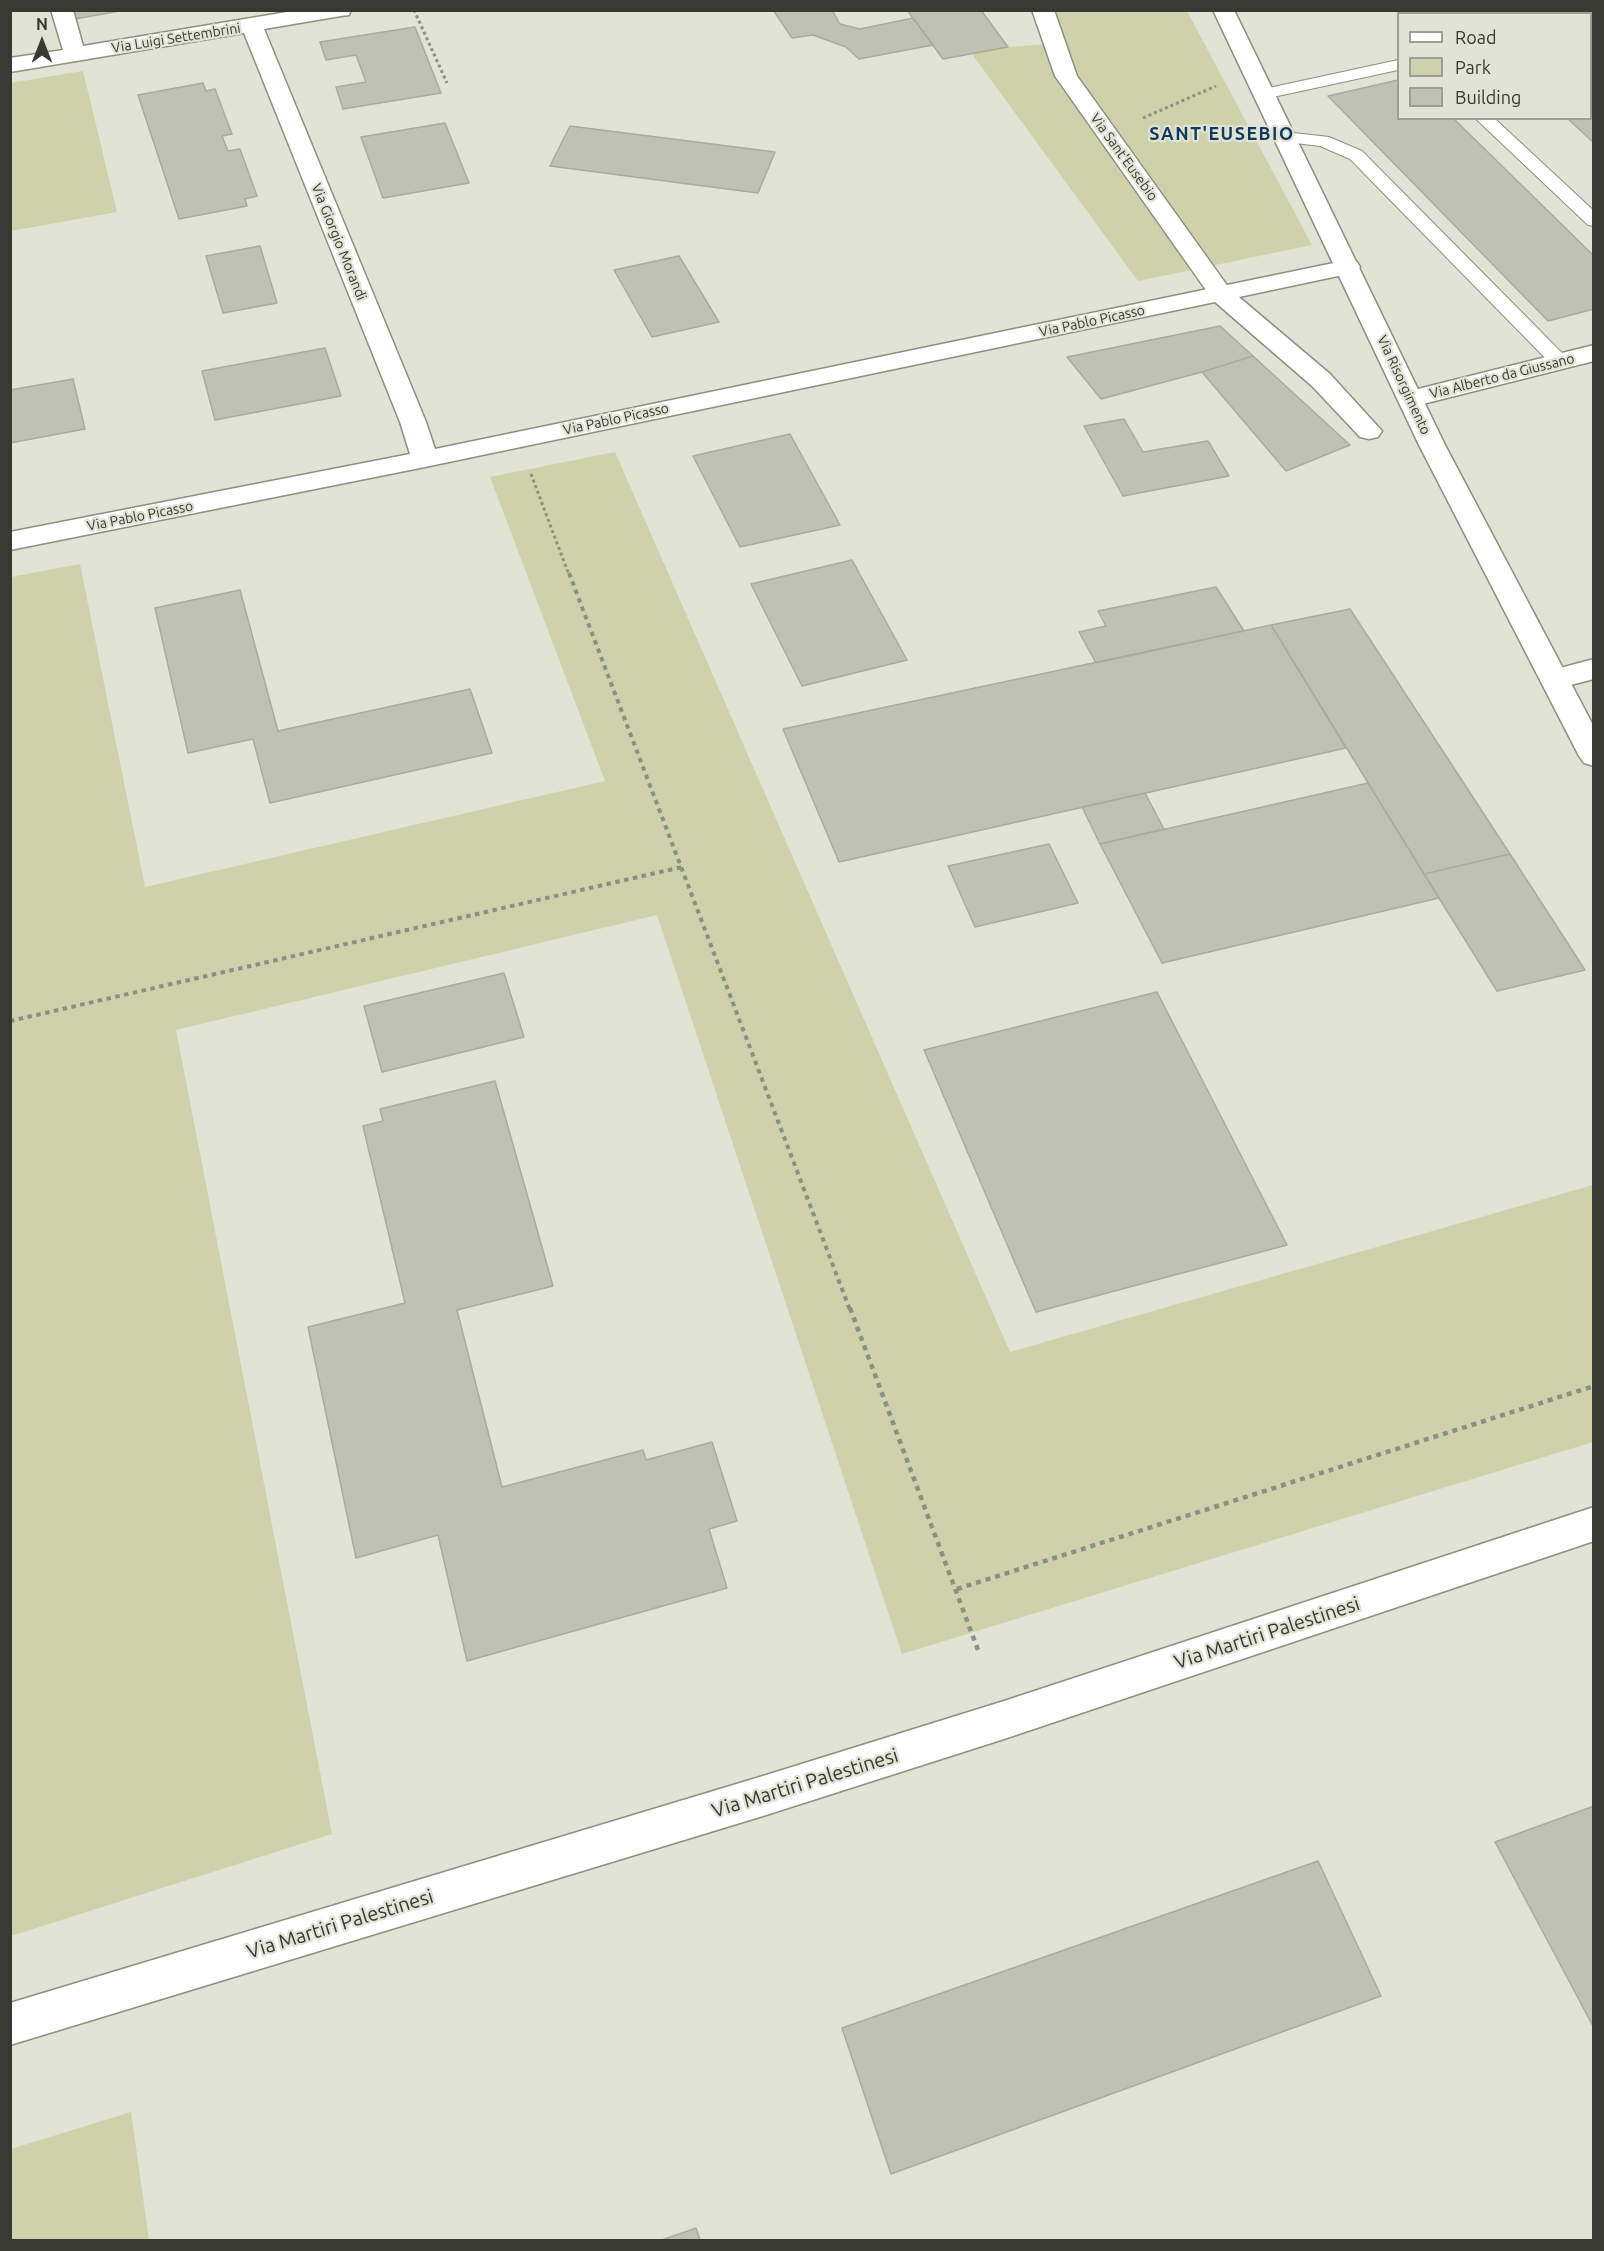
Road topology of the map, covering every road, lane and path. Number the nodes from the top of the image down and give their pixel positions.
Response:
1 (62, 10) edge
2 (341, 10) edge
3 (414, 10) edge
4 (1043, 10) edge
5 (1223, 10) edge
6 (252, 25) junction
7 (75, 55) junction
8 (10, 65) edge
9 (1397, 65) edge
10 (447, 83) dead end
11 (1259, 84) junction
12 (1485, 120) edge
13 (1101, 125) junction
14 (1285, 137) junction
15 (1593, 221) edge
16 (1348, 267) junction
17 (1222, 295) junction
18 (1593, 353) edge
19 (1560, 362) junction
20 (1411, 399) junction
21 (1369, 431) dead end
22 (518, 439) junction
23 (425, 459) junction
24 (10, 541) edge
25 (1593, 669) edge
26 (1555, 679) junction
27 (1593, 756) edge
28 (682, 867) junction
29 (10, 1022) edge
30 (1593, 1386) edge
31 (1593, 1524) edge
32 (957, 1589) junction
33 (978, 1650) dead end
34 (10, 2024) edge

1 - 7 street
2 - 6 street, Via Luigi Settembrini
3 - 10 path
4 - 13 street, Via Sant'Eusebio
5 - 11 street, Via Risorgimento
6 - 7 street, Via Luigi Settembrini
6 - 23 street, Via Giorgio Morandi
7 - 8 street, Via Luigi Settembrini
9 - 11 lane
11 - 13 path
11 - 14 street, Via Risorgimento
12 - 15 lane
13 - 17 street, Via Sant'Eusebio
14 - 16 street, Via Risorgimento
14 - 19 lane
16 - 17 street
16 - 20 street, Via Risorgimento
17 - 21 street, Via Sant'Eusebio
17 - 22 street, Via Pablo Picasso
18 - 19 street, Via Alberto da Giussano
19 - 20 street, Via Alberto da Giussano
20 - 26 street, Via Risorgimento
22 - 23 street, Via Pablo Picasso
22 - 28 path
23 - 24 street, Via Pablo Picasso
25 - 26 street
26 - 27 street, Via Risorgimento
28 - 29 path
28 - 32 path
30 - 32 path
31 - 34 street, Via Martiri Palestinesi
32 - 33 path

